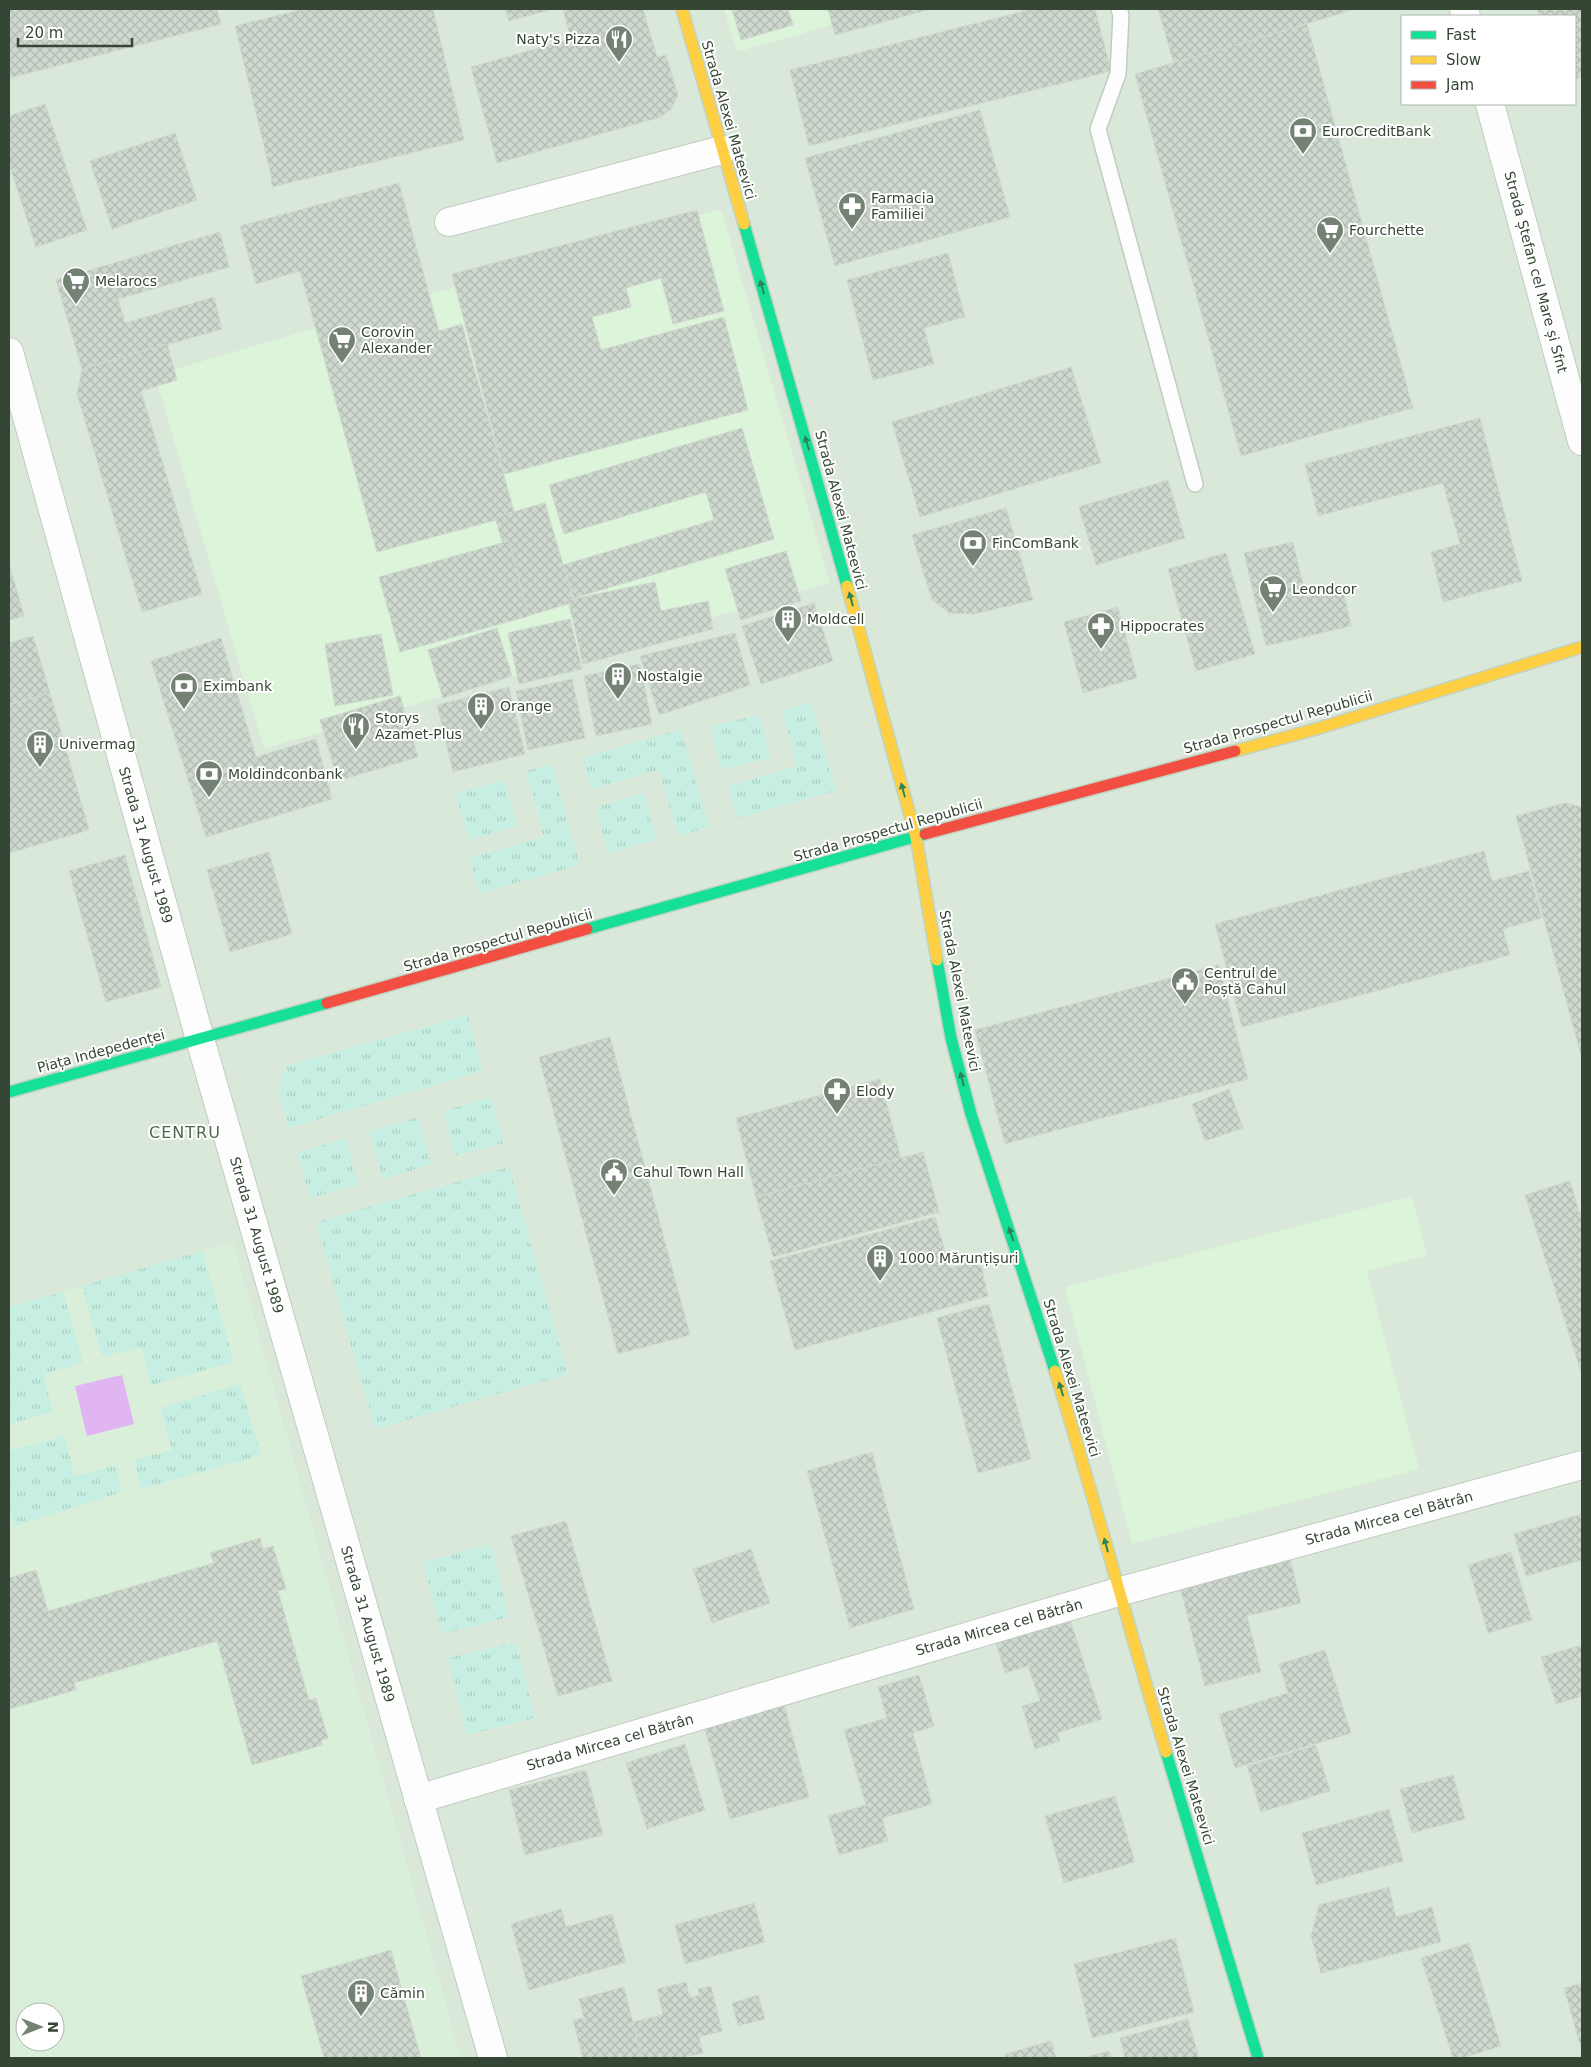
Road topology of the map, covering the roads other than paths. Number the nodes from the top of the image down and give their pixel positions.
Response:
1 (682, 9) edge
2 (1119, 9) edge
3 (1490, 105) edge
4 (722, 150) junction
5 (449, 222) dead end
6 (9, 352) edge
7 (1582, 441) edge
8 (1195, 484) dead end
9 (1582, 647) edge
10 (916, 837) junction
11 (200, 1039) junction
12 (9, 1092) edge
13 (1582, 1465) edge
14 (1118, 1592) junction
15 (418, 1799) junction
16 (493, 2058) edge
17 (1258, 2058) edge

1 - 4 street, Strada Alexei Mateevici
2 - 8 lane
3 - 7 street, Strada Ștefan cel Mare și Sfnt
4 - 5 street
10 -> 4 street, Strada Alexei Mateevici
6 - 11 street, Strada 31 August 1989
9 - 10 street, Strada Prospectul Republicii
10 - 11 street, Strada Prospectul Republicii
14 -> 10 street, Strada Alexei Mateevici
11 - 12 street, Piața Indepedenței
11 - 15 street, Strada 31 August 1989
13 - 14 street, Strada Mircea cel Bătrân
14 - 15 street, Strada Mircea cel Bătrân
14 - 17 street, Strada Alexei Mateevici
15 - 16 street, Strada 31 August 1989

